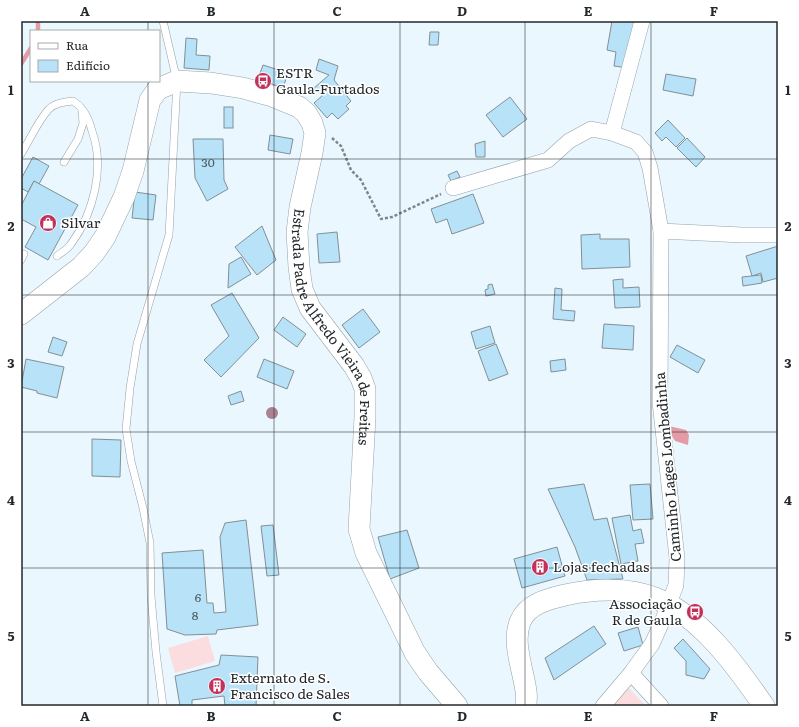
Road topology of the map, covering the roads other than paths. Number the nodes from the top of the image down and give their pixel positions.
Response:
1 (162, 21) edge
2 (642, 21) edge
3 (177, 81) junction
4 (82, 108) junction
5 (612, 133) junction
6 (21, 154) edge
7 (64, 162) dead end
8 (453, 188) road end
9 (661, 230) junction
10 (778, 235) edge
11 (57, 256) dead end
12 (21, 314) edge
13 (669, 604) junction
14 (631, 673) junction
15 (163, 706) edge
16 (457, 706) edge
17 (526, 706) edge
18 (603, 706) edge
19 (660, 706) edge
20 (764, 706) edge

1 - 3 lane
2 - 5 street
3 - 12 main road, Estrada Padre Alfredo Vieira de Freitas
3 - 15 lane
3 - 16 main road, Estrada Padre Alfredo Vieira de Freitas
4 - 6 lane
4 - 7 lane
4 - 11 lane
5 - 8 street, Caminho Lages Lombadinha
5 - 9 street, Caminho Lages Lombadinha
9 - 10 street
9 - 13 street, Caminho Lages Lombadinha
13 - 14 street, Caminho Lages Lombadinha
13 - 17 main road
13 - 20 main road
14 - 18 street, Caminho Lages Lombadinha
14 - 19 street

